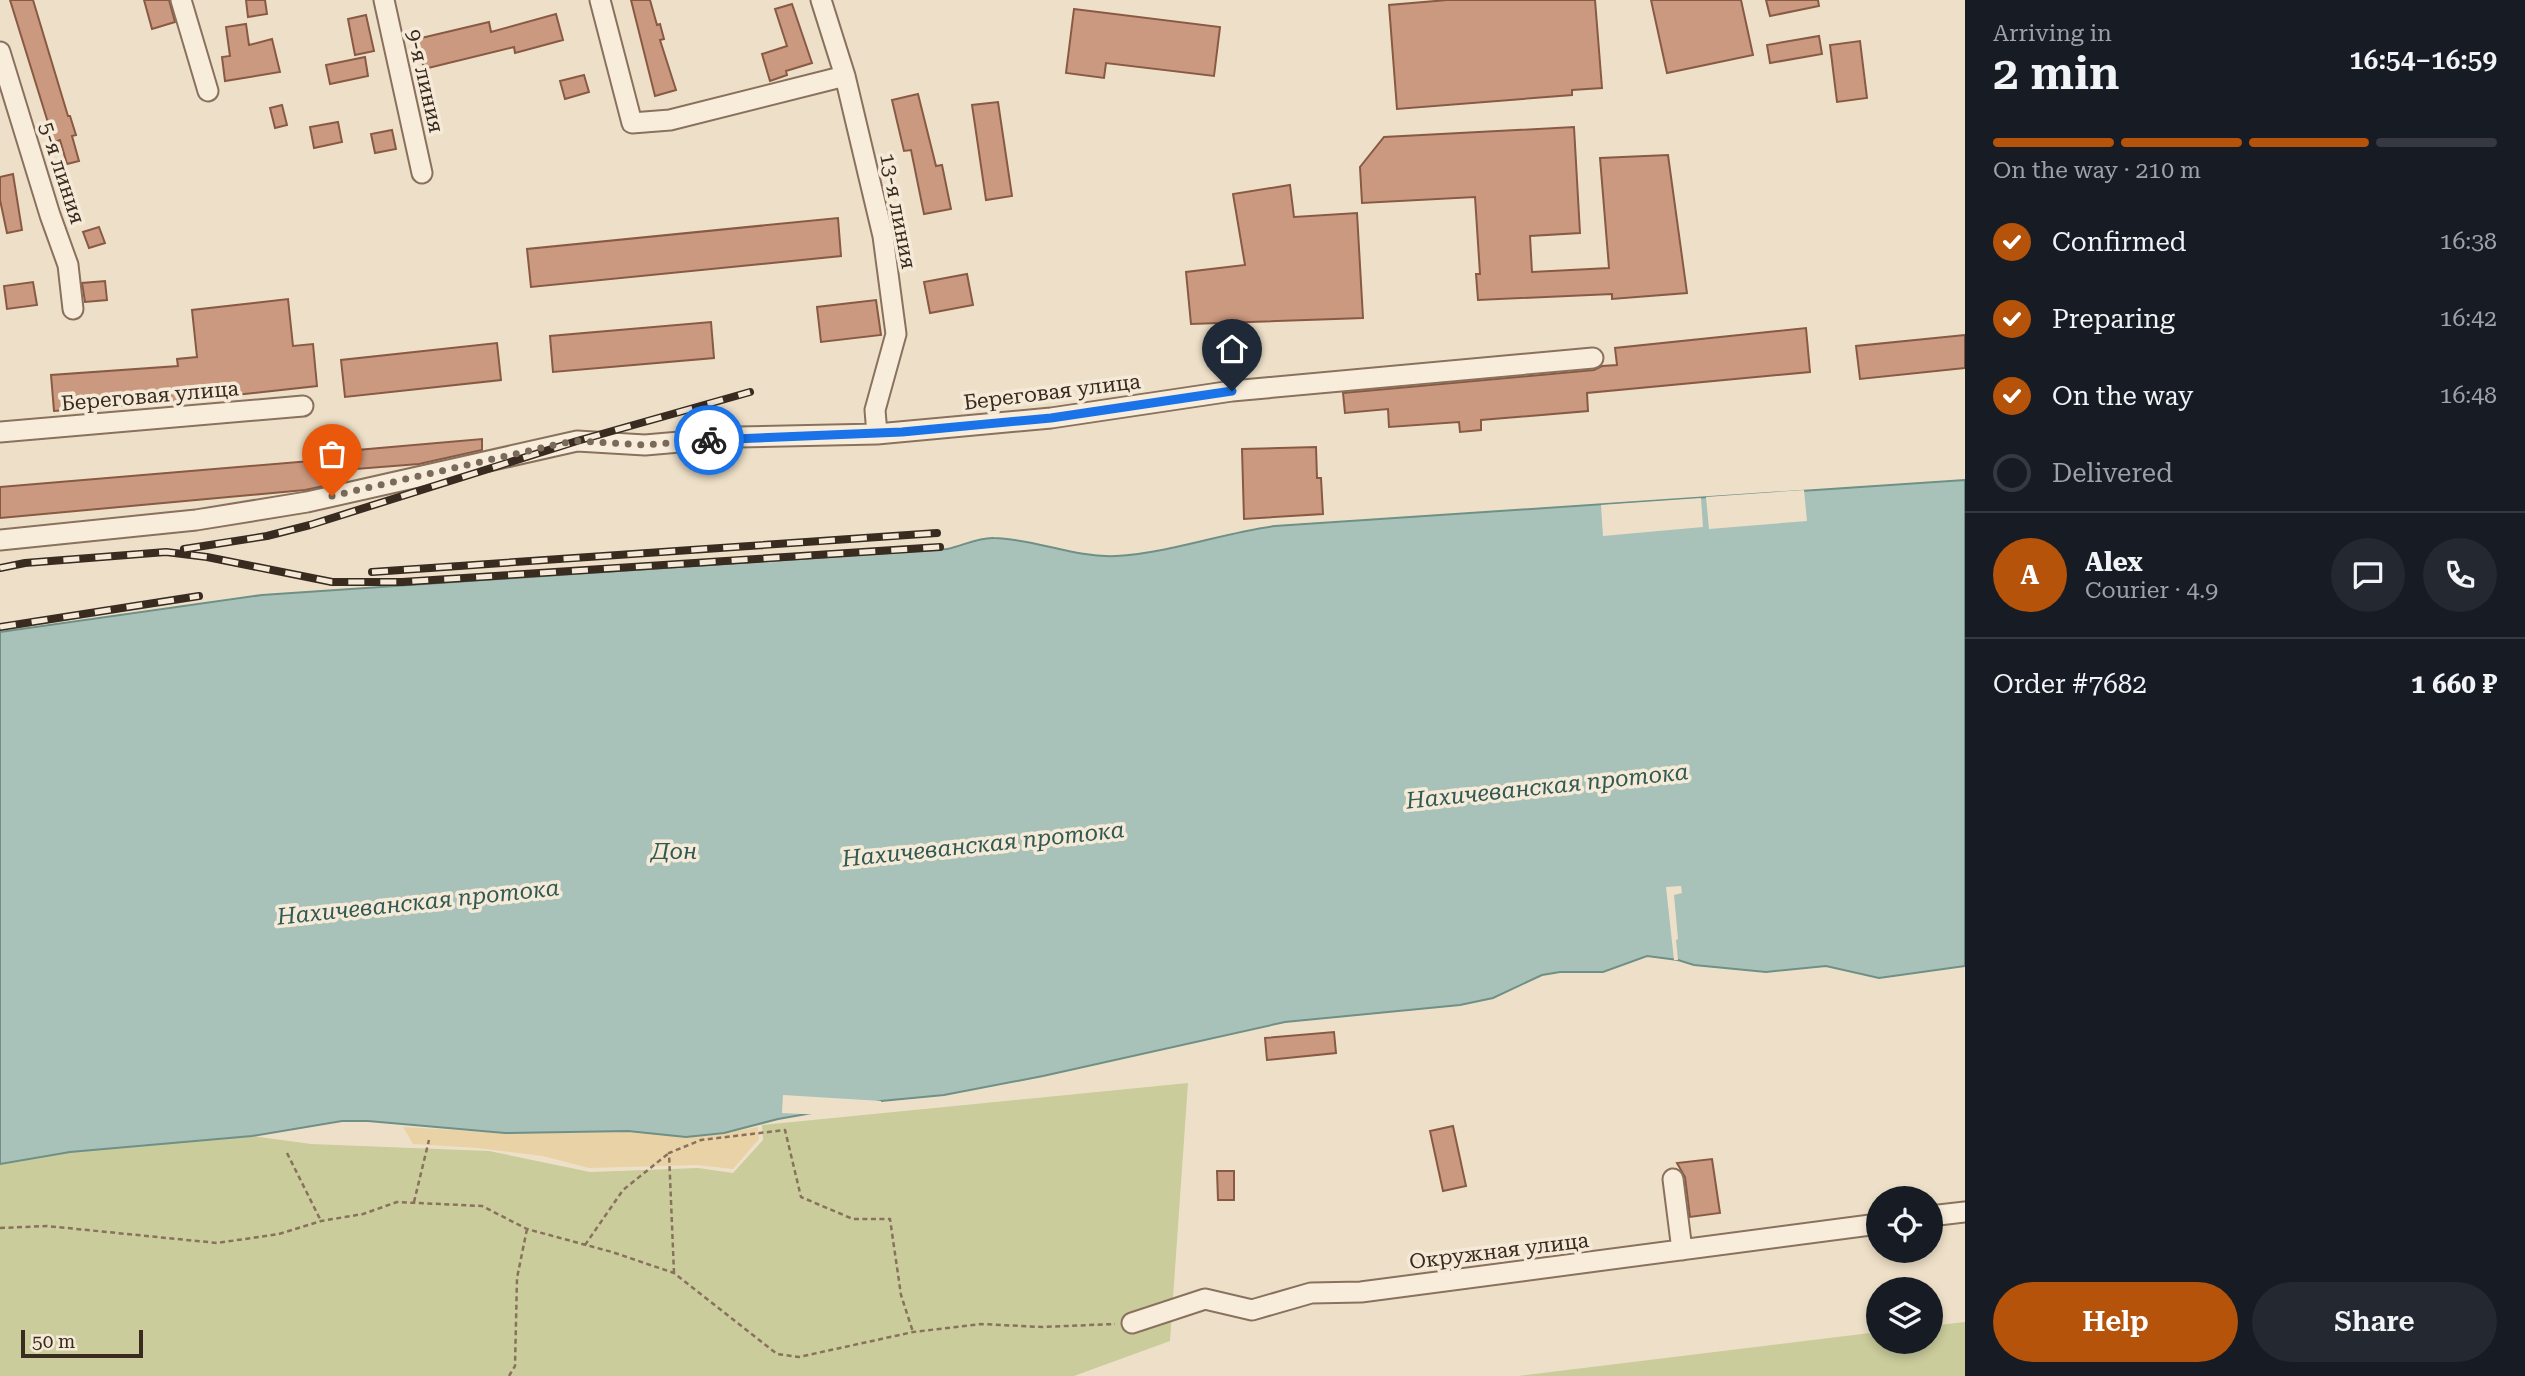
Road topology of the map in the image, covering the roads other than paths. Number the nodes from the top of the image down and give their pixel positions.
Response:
1 (181, 0) edge
2 (384, 0) edge
3 (600, 0) edge
4 (821, 0) edge
5 (0, 52) edge
6 (845, 76) junction
7 (208, 91) dead end
8 (422, 173) dead end
9 (74, 309) dead end
10 (1593, 358) dead end
11 (303, 406) dead end
12 (0, 432) edge
13 (877, 434) junction
14 (0, 540) edge
15 (1673, 1179) dead end
16 (1965, 1212) edge
17 (1943, 1215) edge
18 (1866, 1226) edge
19 (1682, 1250) junction
20 (1132, 1323) road end

1 - 7 street
2 - 8 street, 9-я линия
3 - 6 street
4 - 6 street, 13-я линия
5 - 9 street, 5-я линия
6 - 13 street, 13-я линия
10 - 13 street, Береговая улица
11 - 12 street, Береговая улица
13 - 14 street, Береговая улица
15 - 19 street
16 - 17 street
18 - 19 street, Окружная улица
19 - 20 street, Окружная улица

